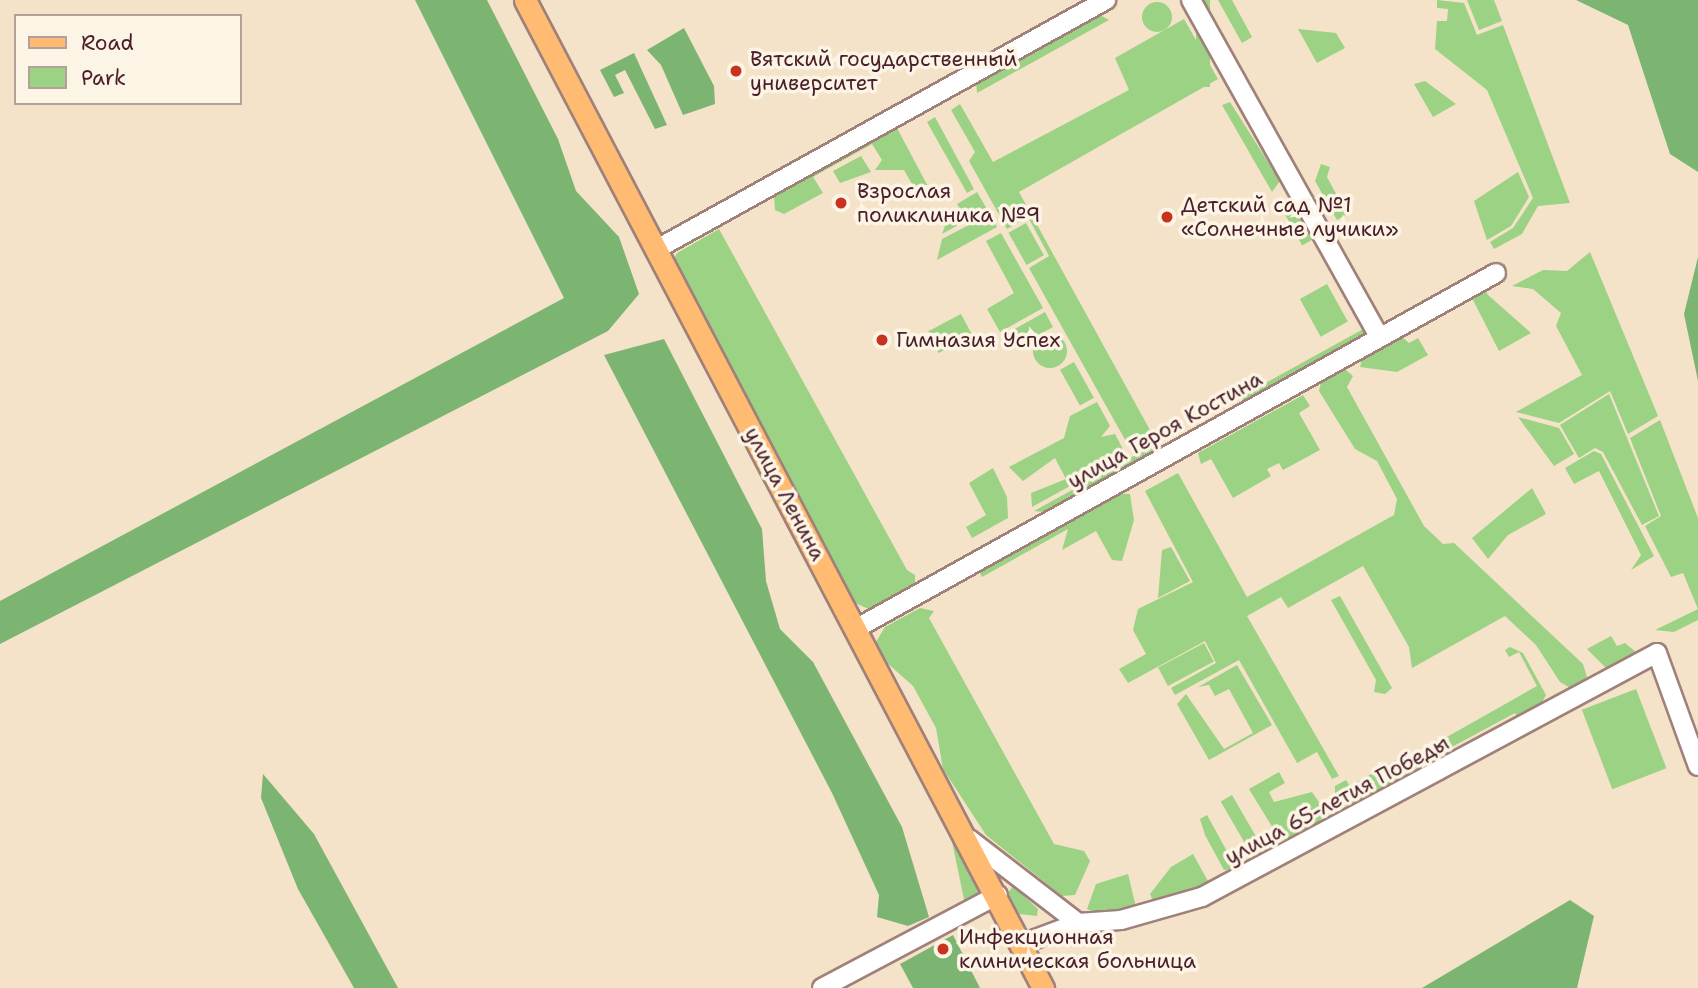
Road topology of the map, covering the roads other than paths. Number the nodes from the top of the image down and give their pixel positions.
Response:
1 (525, 0) edge
2 (1106, 0) edge
3 (1191, 0) edge
4 (655, 250) junction
5 (1496, 273) dead end
6 (1379, 336) junction
7 (857, 628) junction
8 (1698, 766) edge
9 (969, 839) junction
10 (998, 895) junction
11 (1079, 923) junction
12 (1022, 944) junction
13 (822, 988) edge
14 (1043, 988) edge

1 - 4 main road, улица Ленина
2 - 4 street
3 - 6 street
4 - 7 main road, улица Ленина
5 - 6 street, улица Героя Костина
6 - 7 street, улица Героя Костина
7 - 9 main road, улица Ленина
8 - 11 street, улица 65-летия Победы
9 - 10 main road, улица Ленина
9 - 11 street
10 - 12 main road, улица Ленина
10 - 13 street
11 - 12 street, улица 65-летия Победы
12 - 14 main road, улица Ленина

